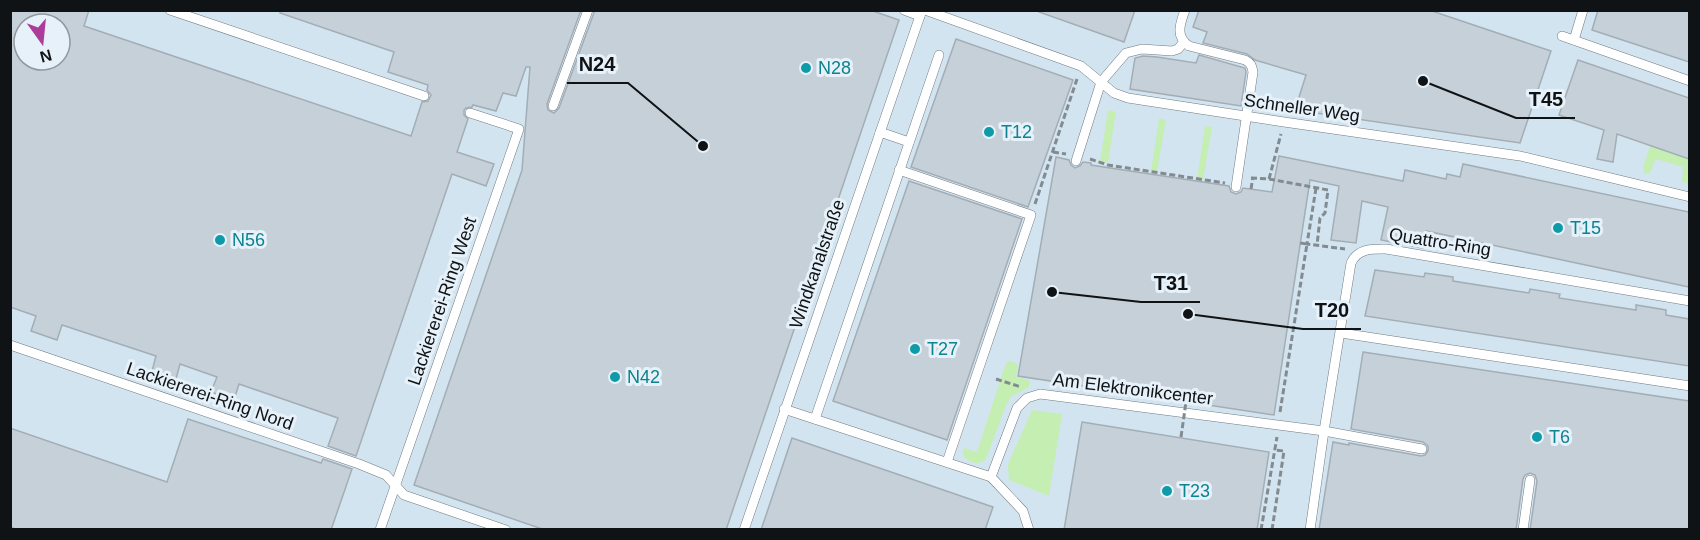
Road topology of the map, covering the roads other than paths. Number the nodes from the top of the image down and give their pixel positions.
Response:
1 (170, 10) edge
2 (588, 10) edge
3 (904, 10) edge
4 (1185, 10) edge
5 (1583, 10) edge
6 (923, 12) edge
7 (1562, 36) dead end
8 (1574, 40) junction
9 (1184, 42) junction
10 (939, 55) dead end
11 (1689, 81) edge
12 (1101, 82) junction
13 (424, 96) dead end
14 (553, 106) dead end
15 (470, 113) dead end
16 (1246, 116) junction
17 (880, 132) junction
18 (909, 142) junction
19 (1076, 161) dead end
20 (899, 170) junction
21 (1236, 186) road end
22 (1689, 196) edge
23 (1689, 301) edge
24 (1341, 333) junction
25 (10, 345) edge
26 (1689, 386) edge
27 (784, 409) junction
28 (815, 419) junction
29 (1324, 431) junction
30 (1422, 449) dead end
31 (947, 462) junction
32 (991, 477) junction
33 (1530, 480) dead end
34 (396, 484) junction
35 (380, 530) edge
36 (506, 530) edge
37 (744, 530) edge
38 (1029, 530) edge
39 (1310, 530) edge
40 (1523, 530) edge

1 - 13 lane
2 - 14 lane
3 - 6 lane, Schneller Weg
4 - 9 lane
5 - 8 lane
6 - 12 lane, Schneller Weg
6 - 17 lane, Windkanalstraße
7 - 8 lane
8 - 11 lane
9 - 12 lane
9 - 16 lane
10 - 18 lane
12 - 16 lane, Schneller Weg
12 - 19 lane
15 - 34 lane, Lackiererei-Ring West
16 - 21 lane
16 - 22 lane, Schneller Weg
17 - 18 lane
17 - 27 lane, Windkanalstraße
18 - 20 lane
20 - 28 lane
20 - 31 lane
23 - 24 lane, Quattro-Ring
24 - 26 lane
24 - 29 lane, Quattro-Ring
25 - 34 lane, Lackiererei-Ring Nord
27 - 28 lane
27 - 37 lane, Windkanalstraße
28 - 31 lane
29 - 30 lane, Am Elektronikcenter
29 - 32 lane, Am Elektronikcenter
29 - 39 lane, Quattro-Ring
31 - 32 lane
32 - 38 lane
33 - 40 lane
34 - 35 lane, Lackiererei-Ring West
34 - 36 lane, Lackiererei-Ring Nord

